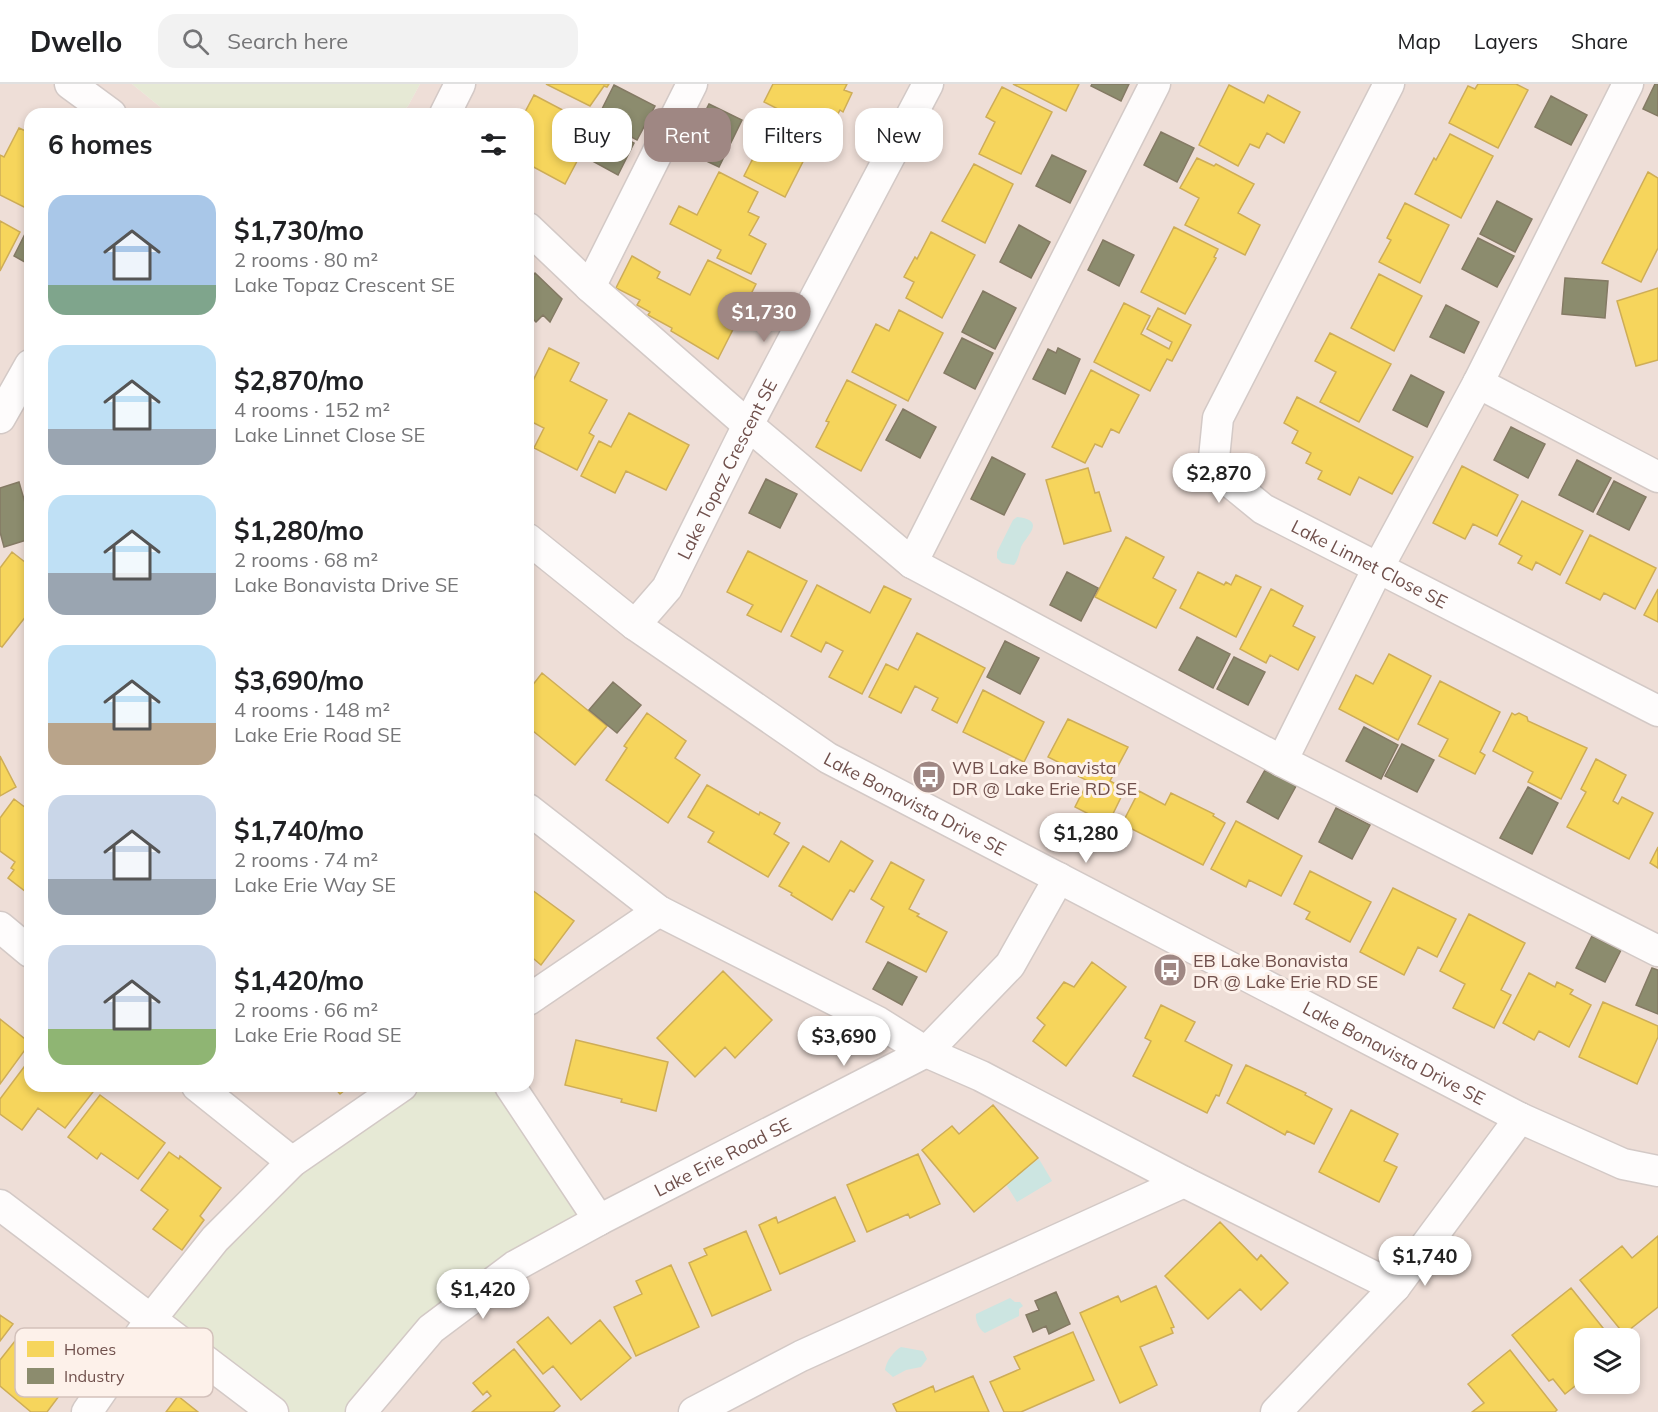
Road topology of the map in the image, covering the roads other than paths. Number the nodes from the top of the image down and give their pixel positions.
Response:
1 (70, 84) edge
2 (460, 84) edge
3 (692, 84) edge
4 (928, 84) edge
5 (1155, 84) edge
6 (1389, 84) edge
7 (1628, 84) edge
8 (103, 108) edge
9 (448, 108) edge
10 (534, 234) edge
11 (590, 287) junction
12 (24, 375) edge
13 (1478, 383) junction
14 (0, 418) edge
15 (748, 425) junction
16 (1658, 477) edge
17 (534, 544) edge
18 (912, 563) junction
19 (1378, 568) junction
20 (635, 625) junction
21 (1658, 711) edge
22 (1282, 761) junction
23 (534, 814) edge
24 (1059, 878) junction
25 (659, 910) junction
26 (0, 927) edge
27 (24, 947) edge
28 (1658, 951) edge
29 (534, 996) edge
30 (926, 1052) junction
31 (204, 1092) edge
32 (393, 1092) edge
33 (514, 1092) edge
34 (1520, 1118) junction
35 (292, 1162) junction
36 (1658, 1172) edge
37 (1184, 1182) junction
38 (0, 1205) edge
39 (599, 1220) junction
40 (1395, 1287) junction
41 (151, 1319) junction
42 (145, 1328) edge
43 (163, 1328) edge
44 (213, 1366) edge
45 (97, 1397) edge
46 (87, 1412) edge
47 (273, 1412) edge
48 (361, 1412) edge
49 (694, 1412) edge
50 (1276, 1412) edge

1 - 8 street
2 - 9 street
3 - 11 street
4 - 15 street, Lake Topaz Crescent SE
5 - 18 street
6 - 19 street, Lake Linnet Close SE
7 - 13 street
10 - 11 street
11 - 15 street
12 - 14 street
13 - 16 street
13 - 19 street
15 - 18 street
15 - 20 street, Lake Topaz Crescent SE
17 - 20 street, Lake Bonavista Drive SE
18 - 22 street
19 - 21 street, Lake Linnet Close SE
19 - 22 street
20 - 24 street, Lake Bonavista Drive SE
22 - 28 street
23 - 25 street
24 - 30 street, Lake Erie Road SE
24 - 34 street, Lake Bonavista Drive SE
25 - 29 street
25 - 30 street
26 - 27 street
30 - 37 street
30 - 39 street, Lake Erie Road SE
31 - 35 street
32 - 35 street
33 - 39 street
34 - 36 street, Lake Bonavista Drive SE
34 - 40 street
35 - 41 street
37 - 40 street
37 - 49 street
38 - 41 street
39 - 48 street, Lake Erie Road SE
40 - 50 street
41 - 42 street
41 - 43 street
44 - 47 street
45 - 46 street

